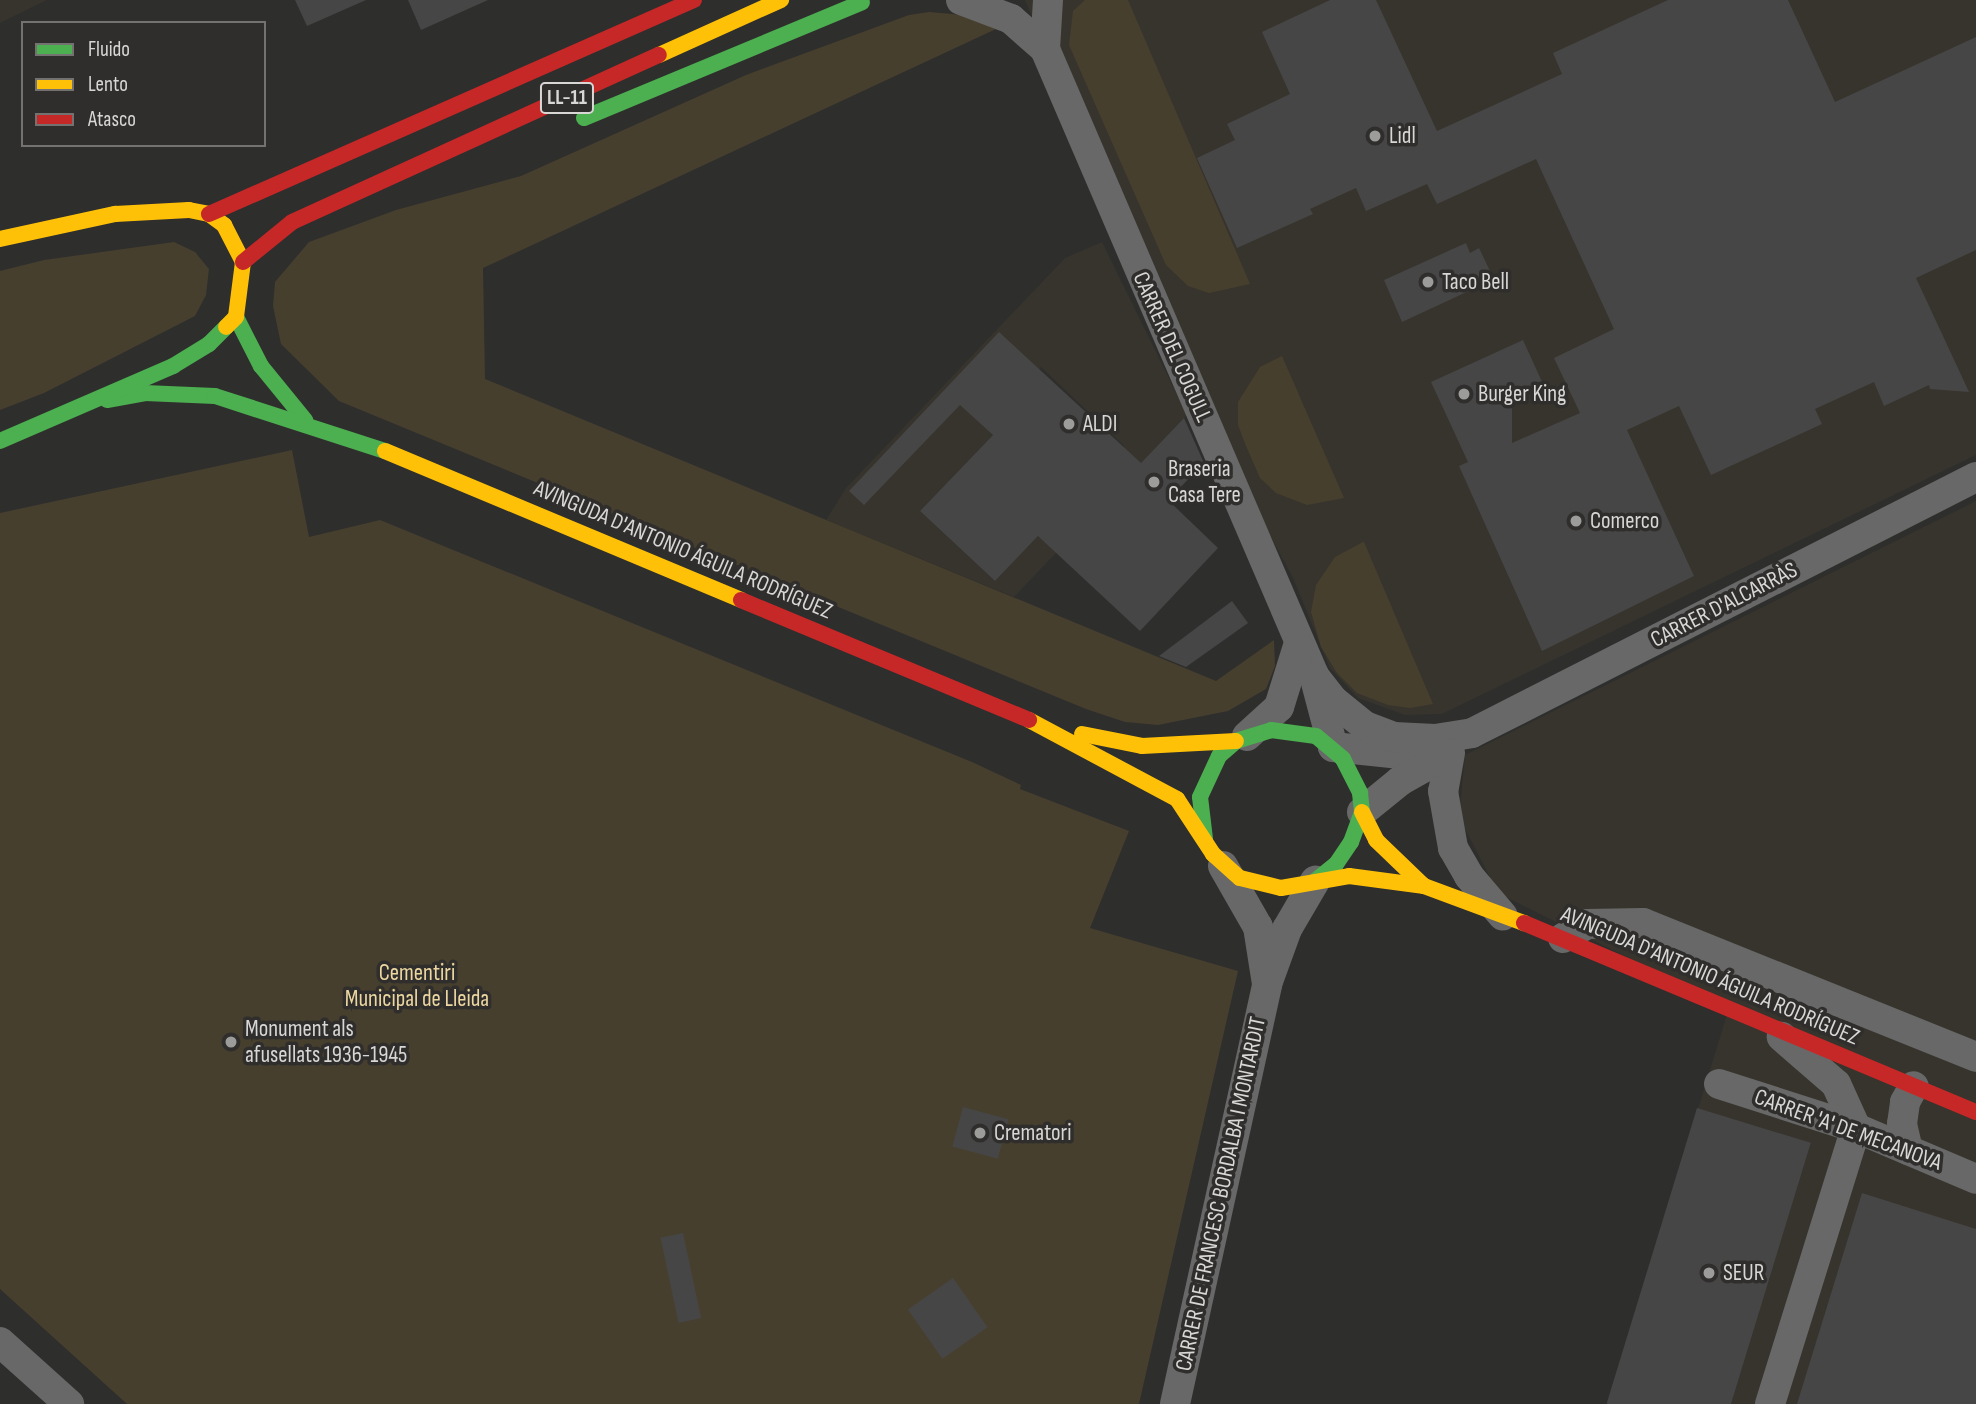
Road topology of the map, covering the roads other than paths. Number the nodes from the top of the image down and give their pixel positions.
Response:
1 (694, 0) edge
2 (781, 0) edge
3 (961, 0) edge
4 (1048, 0) edge
5 (870, 1) edge
6 (1045, 48) junction
7 (571, 123) dead end
8 (482, 156) dead end
9 (353, 196) junction
10 (209, 215) junction
11 (0, 239) edge
12 (243, 262) junction
13 (236, 317) junction
14 (91, 403) junction
15 (305, 420) junction
16 (0, 441) edge
17 (1976, 477) edge
18 (1298, 646) junction
19 (1314, 675) junction
20 (1041, 725) junction
21 (1242, 739) junction
22 (1458, 741) junction
23 (1333, 747) junction
24 (1362, 812) junction
25 (1214, 853) junction
26 (1315, 881) junction
27 (1424, 886) junction
28 (1503, 916) junction
29 (1563, 938) junction
30 (1267, 984) junction
31 (1766, 1024) junction
32 (1976, 1057) edge
33 (1719, 1084) dead end
34 (1914, 1086) junction
35 (1976, 1112) edge
36 (1856, 1128) junction
37 (1908, 1150) junction
38 (1975, 1176) edge
39 (0, 1342) edge
40 (69, 1404) edge
41 (1175, 1404) edge
42 (1770, 1404) edge

1 - 10 main road, LL-11
2 - 9 main road, LL-11
3 - 6 street
4 - 6 street
5 - 7 main road
6 - 18 street, CARRER DEL COGULL
8 - 9 main road
9 - 12 main road, LL-11
10 - 11 main road
10 - 12 main road
12 - 13 main road
13 - 14 main road
13 - 15 main road, AVINGUDA D'ANTONIO ÁGUILA RODRÍGUEZ
14 - 15 main road, AVINGUDA D'ANTONIO ÁGUILA RODRÍGUEZ
14 - 16 main road
15 - 20 main road, AVINGUDA D'ANTONIO ÁGUILA RODRÍGUEZ
17 - 22 street, CARRER D'ALCARRÀS
18 - 19 street, CARRER DEL COGULL
18 - 21 street
19 - 22 street, CARRER D'ALCARRÀS
19 - 23 street, CARRER DEL COGULL
20 - 21 main road, AVINGUDA D'ANTONIO ÁGUILA RODRÍGUEZ
20 - 25 main road, AVINGUDA D'ANTONIO ÁGUILA RODRÍGUEZ
21 - 23 main road, AVINGUDA D'ANTONIO ÁGUILA RODRÍGUEZ
21 - 25 main road
22 - 23 street, CARRER D'ALCARRÀS
22 - 24 street, CARRER D'ALCARRÀS
22 - 28 street
23 - 24 main road, AVINGUDA D'ANTONIO ÁGUILA RODRÍGUEZ
24 - 26 main road
24 - 27 main road, AVINGUDA D'ANTONIO ÁGUILA RODRÍGUEZ
25 - 26 main road, AVINGUDA D'ANTONIO ÁGUILA RODRÍGUEZ
25 - 30 street, CARRER DE FRANCESC BORDALBA I MONTARDIT
26 - 27 main road, AVINGUDA D'ANTONIO ÁGUILA RODRÍGUEZ
26 - 30 street, CARRER DE FRANCESC BORDALBA I MONTARDIT
27 - 28 main road, AVINGUDA D'ANTONIO ÁGUILA RODRÍGUEZ
28 - 29 main road, AVINGUDA D'ANTONIO ÁGUILA RODRÍGUEZ
29 - 31 main road, AVINGUDA D'ANTONIO ÁGUILA RODRÍGUEZ
29 - 32 street
30 - 41 street, CARRER DE FRANCESC BORDALBA I MONTARDIT
31 - 34 main road, AVINGUDA D'ANTONIO ÁGUILA RODRÍGUEZ
31 - 36 street
33 - 36 street, CARRER 'A' DE MECANOVA
34 - 35 main road, AVINGUDA D'ANTONIO ÁGUILA RODRÍGUEZ
34 - 37 street
36 - 37 street, CARRER 'A' DE MECANOVA
36 - 42 street
37 - 38 street, CARRER 'A' DE MECANOVA
39 - 40 street

